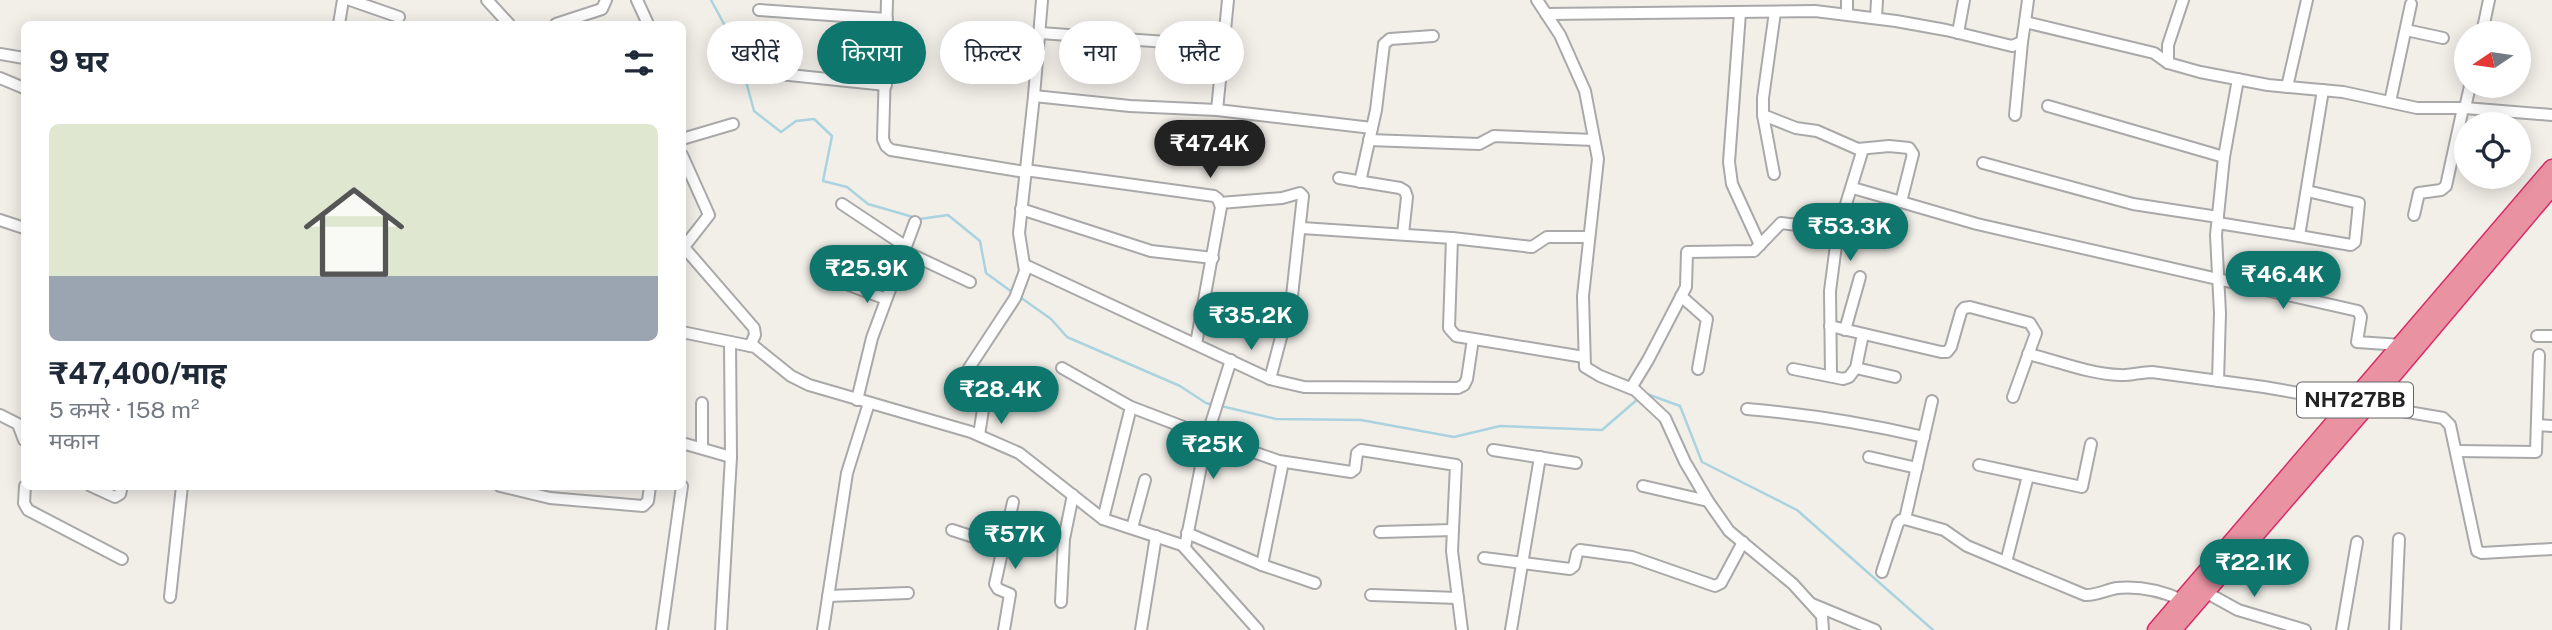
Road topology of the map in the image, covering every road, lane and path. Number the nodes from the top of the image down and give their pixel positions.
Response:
1 (343, 0) edge
2 (350, 0) edge
3 (486, 0) edge
4 (607, 0) edge
5 (637, 0) edge
6 (887, 0) edge
7 (1042, 0) edge
8 (1228, 0) edge
9 (1537, 0) edge
10 (1742, 0) edge
11 (1847, 0) edge
12 (1877, 0) edge
13 (1964, 0) edge
14 (2028, 0) edge
15 (2183, 0) edge
16 (2307, 0) edge
17 (2489, 0) edge
18 (2412, 4) dead end
19 (759, 10) dead end
20 (1775, 12) junction
21 (1741, 13) junction
22 (1546, 14) junction
23 (1847, 14) junction
24 (399, 17) dead end
25 (1876, 18) junction
26 (887, 19) junction
27 (340, 21) edge
28 (506, 21) edge
29 (565, 21) edge
30 (647, 21) edge
31 (1041, 21) edge
32 (1226, 21) edge
33 (2485, 21) edge
34 (2025, 22) junction
35 (2406, 30) junction
36 (1045, 33) edge
37 (1958, 33) junction
38 (1433, 36) dead end
39 (2443, 38) dead end
40 (1155, 41) edge
41 (2021, 42) junction
42 (0, 54) edge
43 (21, 58) edge
44 (2168, 63) junction
45 (803, 76) edge
46 (0, 78) edge
47 (2238, 79) junction
48 (1035, 84) edge
49 (1219, 84) edge
50 (886, 85) junction
51 (21, 87) edge
52 (2287, 87) junction
53 (2323, 90) junction
54 (1034, 96) junction
55 (2467, 98) edge
56 (2390, 102) junction
57 (2048, 106) dead end
58 (2464, 108) junction
59 (1217, 110) junction
60 (1763, 115) junction
61 (2015, 115) dead end
62 (2552, 115) edge
63 (733, 124) dead end
64 (1371, 134) junction
65 (686, 138) edge
66 (1594, 140) junction
67 (1863, 149) junction
68 (2224, 157) junction
69 (1983, 163) dead end
70 (686, 164) edge
71 (2552, 168) edge
72 (1025, 171) junction
73 (1774, 174) dead end
74 (1339, 178) dead end
75 (1360, 182) junction
76 (2552, 187) edge
77 (1853, 188) junction
78 (2307, 191) junction
79 (1220, 202) junction
80 (1901, 202) junction
81 (842, 204) dead end
82 (1021, 209) junction
83 (2414, 215) dead end
84 (0, 220) edge
85 (2218, 220) junction
86 (915, 222) dead end
87 (21, 227) edge
88 (1301, 228) junction
89 (1838, 230) junction
90 (1403, 234) junction
91 (2299, 236) junction
92 (1589, 237) junction
93 (1452, 238) junction
94 (686, 242) edge
95 (1760, 245) junction
96 (904, 248) junction
97 (686, 249) edge
98 (844, 256) dead end
99 (1213, 258) junction
100 (1025, 265) junction
101 (895, 275) junction
102 (1860, 278) dead end
103 (836, 280) dead end
104 (2217, 280) junction
105 (970, 282) dead end
106 (1681, 296) junction
107 (886, 299) junction
108 (1830, 326) junction
109 (1845, 330) junction
110 (686, 333) edge
111 (1863, 334) junction
112 (2552, 335) edge
113 (2537, 336) dead end
114 (1473, 339) junction
115 (730, 342) junction
116 (1196, 344) junction
117 (2402, 345) junction
118 (750, 346) junction
119 (2028, 354) junction
120 (2539, 355) dead end
121 (1584, 357) junction
122 (1231, 360) junction
123 (1062, 368) dead end
124 (1698, 369) dead end
125 (1793, 369) dead end
126 (1856, 369) junction
127 (1831, 376) junction
128 (1895, 377) dead end
129 (1270, 379) junction
130 (2218, 381) junction
131 (1633, 389) junction
132 (2013, 397) dead end
133 (863, 401) junction
134 (1932, 401) dead end
135 (702, 402) dead end
136 (2360, 405) junction
137 (1131, 407) junction
138 (1748, 409) dead end
139 (0, 415) edge
140 (21, 425) edge
141 (2538, 425) junction
142 (2552, 426) edge
143 (979, 435) junction
144 (1207, 436) junction
145 (1924, 437) junction
146 (686, 444) edge
147 (2091, 444) dead end
148 (702, 449) junction
149 (1493, 450) dead end
150 (2456, 450) junction
151 (731, 457) junction
152 (1540, 457) junction
153 (1869, 457) dead end
154 (1283, 462) junction
155 (1576, 463) dead end
156 (1979, 465) dead end
157 (1917, 468) junction
158 (2028, 476) junction
159 (1145, 480) dead end
160 (1643, 486) dead end
161 (25, 490) edge
162 (100, 490) edge
163 (121, 490) edge
164 (182, 490) edge
165 (514, 490) edge
166 (650, 490) edge
167 (681, 490) edge
168 (1073, 495) junction
169 (1708, 501) junction
170 (1013, 502) dead end
171 (1103, 519) junction
172 (1905, 519) junction
173 (1132, 528) junction
174 (952, 530) dead end
175 (1453, 530) junction
176 (1380, 532) dead end
177 (1187, 533) junction
178 (1156, 536) junction
179 (2399, 539) dead end
180 (1742, 542) junction
181 (2357, 542) dead end
182 (1005, 547) junction
183 (1185, 547) junction
184 (2552, 549) edge
185 (1484, 558) dead end
186 (122, 559) dead end
187 (2006, 562) junction
188 (1521, 563) junction
189 (1262, 565) junction
190 (1882, 572) dead end
191 (1315, 583) dead end
192 (2200, 589) junction
193 (908, 593) dead end
194 (1371, 595) dead end
195 (828, 596) junction
196 (170, 597) dead end
197 (1458, 598) junction
198 (2182, 600) junction
199 (1061, 602) dead end
200 (1810, 603) junction
201 (662, 630) edge
202 (721, 630) edge
203 (823, 630) edge
204 (1004, 630) edge
205 (1141, 630) edge
206 (1258, 630) edge
207 (1462, 630) edge
208 (1511, 630) edge
209 (1823, 630) edge
210 (1875, 630) edge
211 (2157, 630) edge
212 (2172, 630) edge
213 (2305, 630) edge
214 (2342, 630) edge
215 (2395, 630) edge

1 - 27 street
2 - 24 street
3 - 28 street
4 - 29 street
5 - 30 street
6 - 26 street
7 - 31 street
8 - 32 street
9 - 22 street
10 - 21 street
11 - 23 street
12 - 25 street
13 - 37 street
14 - 34 street
15 - 44 street
16 - 52 street
17 - 33 street
18 - 35 street
19 - 26 street
20 - 21 street
20 - 23 street
20 - 60 street
21 - 22 street
21 - 95 street
22 - 66 street
23 - 25 street
25 - 37 street
26 - 50 street
34 - 41 street
34 - 44 street
35 - 39 street
35 - 56 street
36 - 40 street
37 - 41 street
38 - 64 street
41 - 61 street
42 - 43 street
44 - 47 street
45 - 50 street
46 - 51 street
47 - 52 street
47 - 68 street
48 - 54 street
49 - 59 street
50 - 72 street
52 - 53 street
53 - 56 street
53 - 78 street
54 - 59 street
54 - 72 street
55 - 58 street
56 - 58 street
57 - 68 street
58 - 62 street
58 - 83 street
59 - 64 street
60 - 67 street
60 - 73 street
63 - 65 street
64 - 66 street
64 - 75 street
66 - 92 street
67 - 77 street
67 - 80 street
68 - 85 street
69 - 85 street
70 - 94 street
71 - 117 highway, NH727BB
72 - 79 street
72 - 82 street
74 - 75 street
75 - 90 street
76 - 136 highway, NH727BB
77 - 80 street
77 - 89 street
78 - 91 street
78 - 91 street
79 - 88 street
79 - 99 street
80 - 104 street
81 - 96 street
82 - 99 street
82 - 100 street
84 - 87 street
85 - 91 street
85 - 104 street
86 - 96 street
88 - 90 street
88 - 129 street
89 - 95 street
89 - 108 street
90 - 93 street
92 - 93 street
92 - 121 street
93 - 114 street
95 - 106 street
96 - 101 street
96 - 105 street
97 - 118 street
98 - 101 street
99 - 116 street
100 - 116 street
100 - 143 street
101 - 107 street
102 - 109 street
103 - 107 street
104 - 117 street
104 - 130 street
106 - 124 street
106 - 131 street
107 - 133 street
108 - 109 street
108 - 127 street
109 - 111 street
110 - 115 street
111 - 119 street
111 - 126 street
112 - 113 street
114 - 121 street
114 - 129 street
115 - 118 street
115 - 151 street
116 - 122 street
117 - 136 highway, NH727BB
118 - 133 street
119 - 130 street
119 - 132 street
120 - 141 street
121 - 131 street
122 - 129 street
122 - 144 street
123 - 137 street
125 - 127 street
126 - 127 street
126 - 128 street
130 - 136 street
131 - 169 street
133 - 143 street
133 - 195 street
134 - 145 street
135 - 148 street
136 - 150 street
136 - 192 highway, NH727BB
137 - 144 street
137 - 171 street
138 - 145 street
139 - 140 street
141 - 142 street
141 - 150 street
143 - 168 street
144 - 154 street
144 - 177 street
145 - 157 street
146 - 148 street
147 - 158 street
148 - 151 street
149 - 152 street
150 - 184 street
151 - 202 street
152 - 155 street
152 - 188 street
153 - 157 street
154 - 175 street
154 - 189 street
156 - 158 street
157 - 172 street
158 - 187 street
159 - 173 street
160 - 169 street
161 - 186 street
162 - 163 street
164 - 196 street
165 - 166 street
167 - 201 street
168 - 171 street
168 - 199 street
169 - 180 street
170 - 182 street
171 - 173 street
172 - 187 street
172 - 190 street
173 - 178 street
174 - 182 street
175 - 176 street
175 - 197 street
177 - 183 street
177 - 189 street
178 - 183 street
178 - 205 street
179 - 215 street
180 - 188 street
180 - 200 street
181 - 214 street
182 - 204 street
183 - 206 street
185 - 188 street
187 - 198 street
188 - 208 street
189 - 191 street
192 - 198 highway, NH727BB
192 - 212 highway, NH727BB
192 - 213 street
193 - 195 street
194 - 197 street
195 - 203 street
197 - 207 street
198 - 211 highway, NH727BB
200 - 209 street
200 - 210 street

